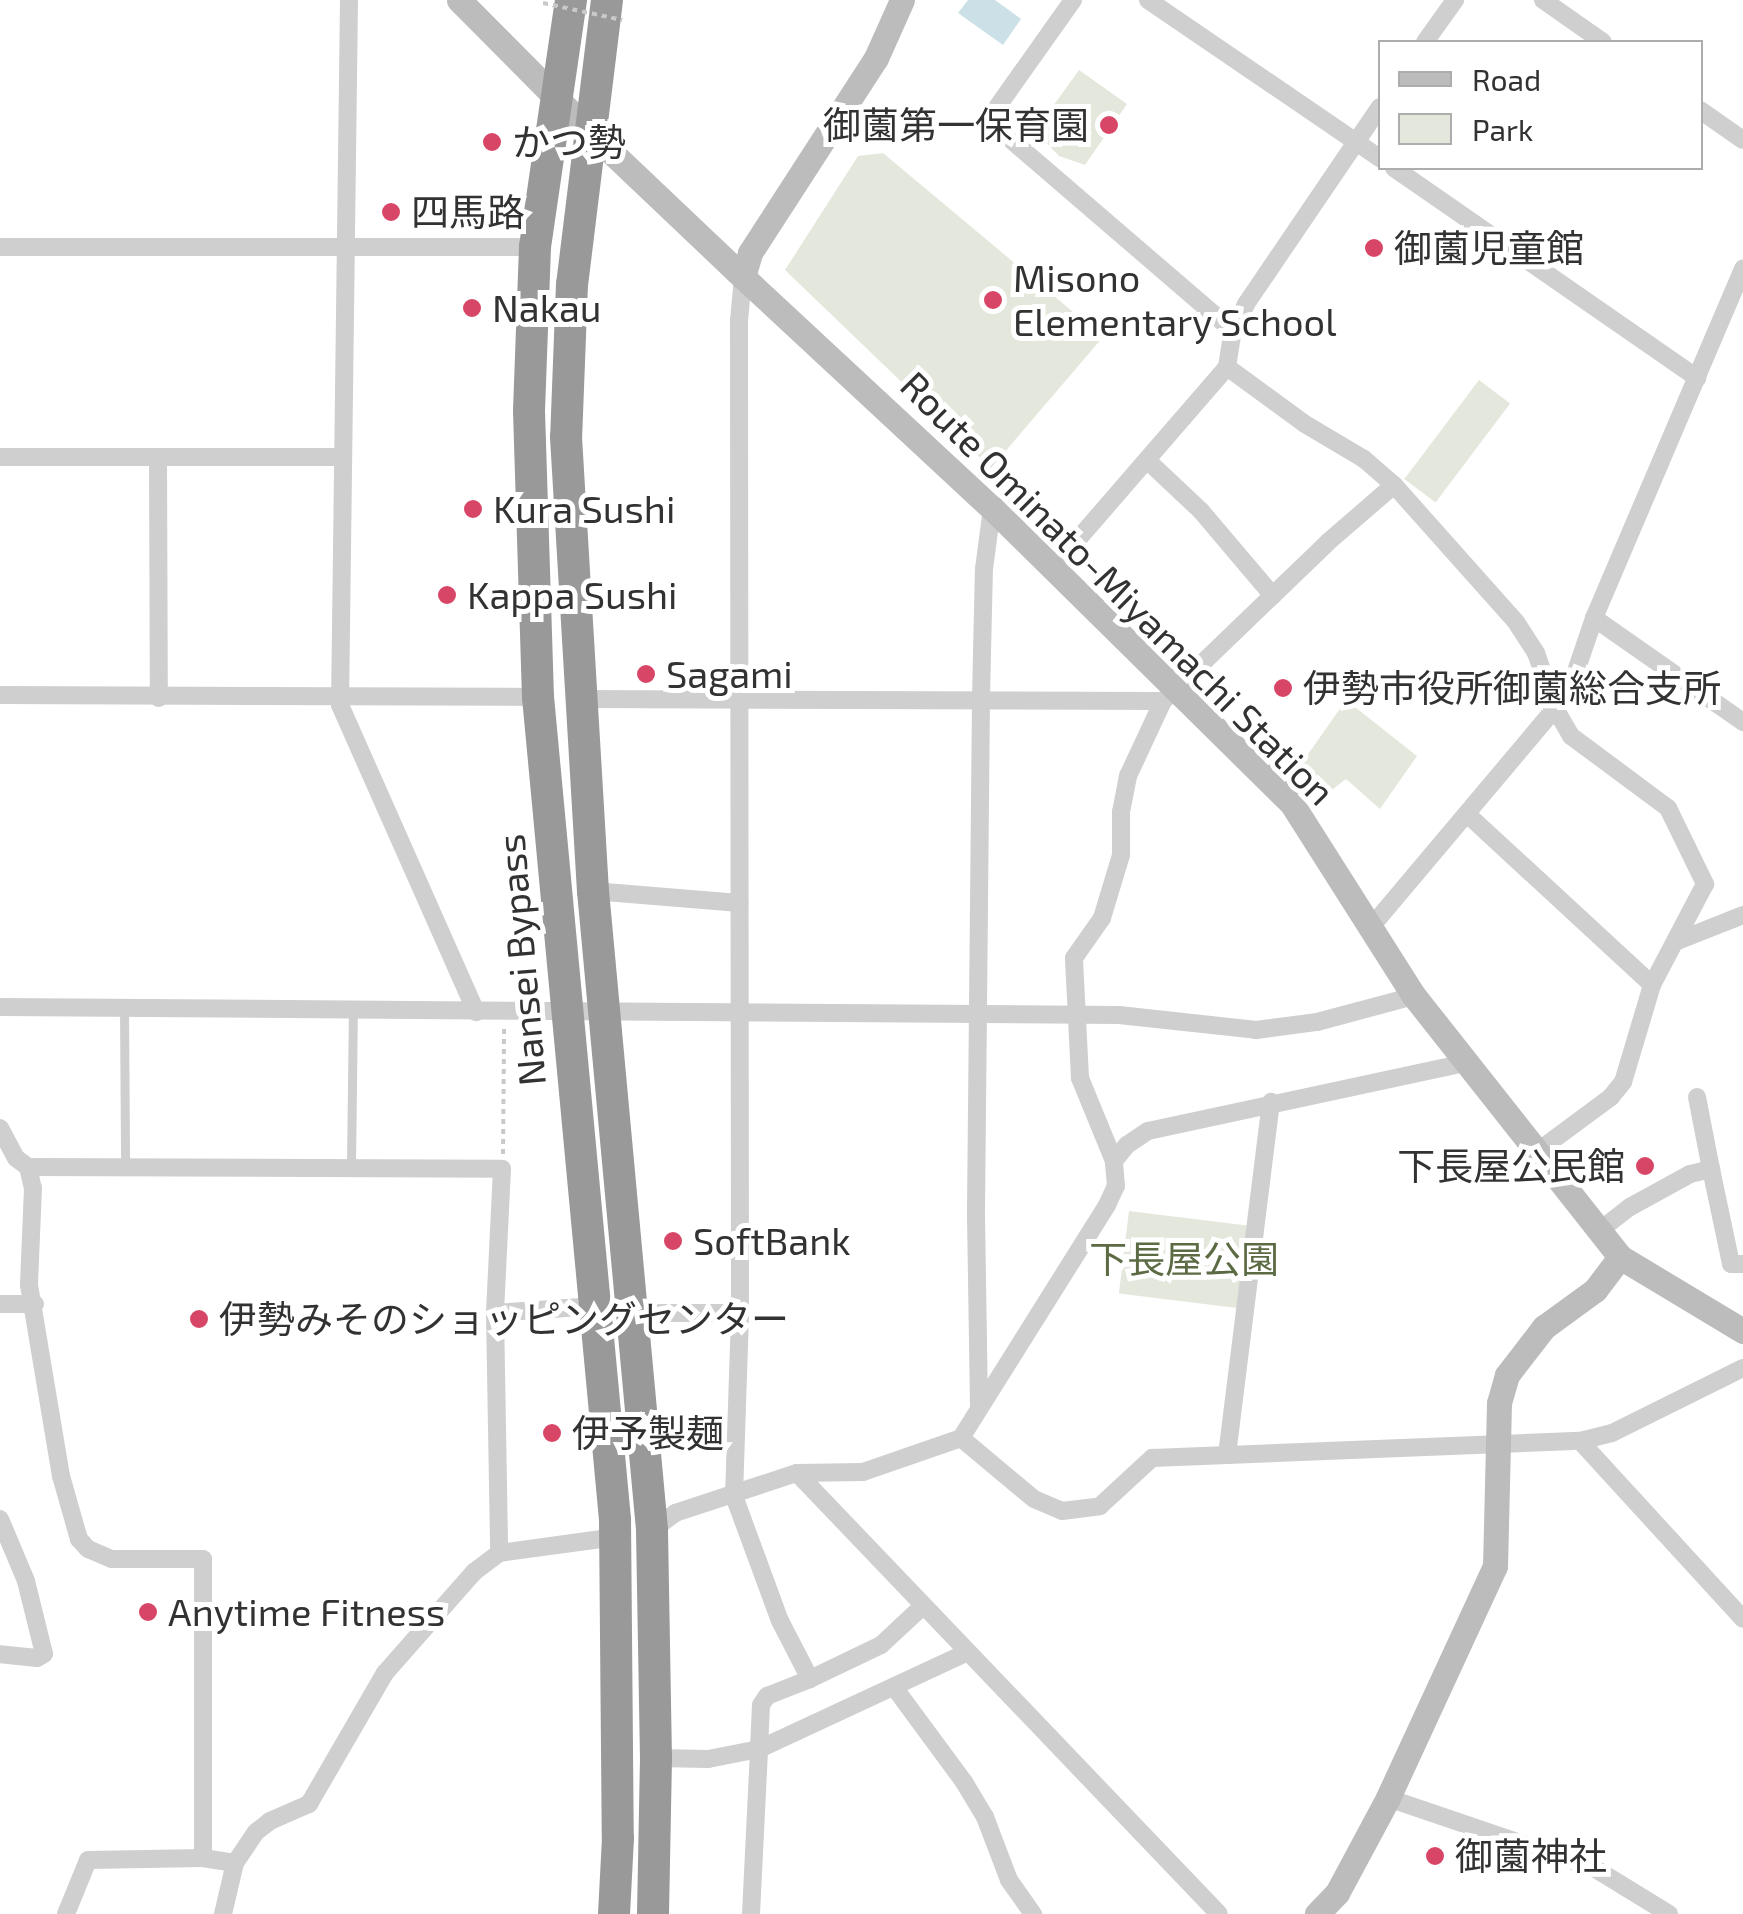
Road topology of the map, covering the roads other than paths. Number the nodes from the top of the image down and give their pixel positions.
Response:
1 (349, 0) edge
2 (1073, 0) edge
3 (1148, 0) edge
4 (1455, 0) edge
5 (1542, 0) edge
6 (557, 1) edge
7 (463, 2) edge
8 (893, 5) edge
9 (615, 10) edge
10 (1426, 40) edge
11 (1601, 40) edge
12 (554, 95) junction
13 (1378, 110) edge
14 (1703, 112) edge
15 (588, 130) junction
16 (1743, 140) edge
17 (1356, 142) junction
18 (1378, 157) edge
19 (1397, 170) edge
20 (534, 247) junction
21 (0, 248) edge
22 (347, 248) junction
23 (1743, 268) edge
24 (744, 277) junction
25 (1233, 331) junction
26 (1228, 367) junction
27 (1697, 378) junction
28 (342, 456) junction
29 (0, 457) edge
30 (158, 457) junction
31 (1148, 462) junction
32 (1394, 484) junction
33 (992, 508) junction
34 (1052, 568) junction
35 (1274, 596) junction
36 (1594, 618) junction
37 (0, 696) edge
38 (538, 697) junction
39 (1169, 697) junction
40 (159, 698) junction
41 (340, 698) junction
42 (982, 698) junction
43 (582, 700) junction
44 (742, 702) junction
45 (1556, 710) junction
46 (1743, 722) edge
47 (1467, 814) junction
48 (593, 891) junction
49 (740, 903) junction
50 (1743, 915) edge
51 (1371, 926) junction
52 (1675, 942) junction
53 (1652, 985) junction
54 (1414, 996) junction
55 (0, 1007) edge
56 (124, 1008) junction
57 (354, 1010) junction
58 (565, 1010) junction
59 (476, 1012) junction
60 (603, 1014) junction
61 (739, 1014) junction
62 (1078, 1016) junction
63 (980, 1017) junction
64 (1464, 1063) junction
65 (1697, 1097) dead end
66 (1271, 1102) junction
67 (0, 1128) edge
68 (1538, 1151) junction
69 (1114, 1161) junction
70 (28, 1167) junction
71 (125, 1168) junction
72 (351, 1168) junction
73 (1711, 1170) junction
74 (1599, 1231) junction
75 (1620, 1257) junction
76 (1743, 1264) edge
77 (0, 1304) edge
78 (35, 1304) junction
79 (596, 1306) junction
80 (496, 1312) junction
81 (633, 1313) junction
82 (740, 1314) junction
83 (1743, 1331) edge
84 (1743, 1368) edge
85 (979, 1406) junction
86 (961, 1438) junction
87 (1580, 1441) junction
88 (1499, 1446) junction
89 (1227, 1455) junction
90 (797, 1473) junction
91 (734, 1496) junction
92 (0, 1519) edge
93 (652, 1530) junction
94 (616, 1537) junction
95 (499, 1554) junction
96 (923, 1606) junction
97 (1743, 1619) edge
98 (968, 1652) junction
99 (0, 1654) edge
100 (810, 1679) junction
101 (894, 1688) junction
102 (759, 1748) junction
103 (656, 1758) junction
104 (1388, 1798) junction
105 (203, 1858) junction
106 (235, 1862) junction
107 (66, 1914) edge
108 (223, 1914) edge
109 (614, 1914) edge
110 (653, 1914) edge
111 (751, 1914) edge
112 (1033, 1914) edge
113 (1219, 1914) edge
114 (1317, 1914) edge
115 (1669, 1914) edge

1 - 22 street
2 - 25 street
3 - 17 street
4 - 10 street
5 - 11 street
6 - 12 highway, Nansei Bypass
7 - 12 main road, Route Ominato-Miyamachi Station
8 - 24 main road
9 - 15 highway, Nansei Bypass
12 - 15 main road, Route Ominato-Miyamachi Station
12 - 20 highway, Nansei Bypass
13 - 17 street
14 - 16 street
15 - 24 main road, Route Ominato-Miyamachi Station
15 - 43 highway, Nansei Bypass
17 - 18 street
17 - 25 street
19 - 27 street
20 - 22 street
20 - 38 highway, Nansei Bypass
21 - 22 street
22 - 28 street
23 - 27 street
24 - 33 main road, Route Ominato-Miyamachi Station
24 - 44 street
25 - 26 street
26 - 31 street
26 - 32 street
27 - 36 street
28 - 30 street
28 - 41 street
29 - 30 street
30 - 40 street
31 - 34 street
31 - 35 street
32 - 35 street
32 - 45 street
33 - 34 main road, Route Ominato-Miyamachi Station
33 - 42 street
34 - 39 main road, Route Ominato-Miyamachi Station
35 - 39 street
36 - 45 street
36 - 46 street
37 - 40 street
38 - 41 street
38 - 58 highway, Nansei Bypass
39 - 42 street
39 - 51 main road, Route Ominato-Miyamachi Station
39 - 62 street
40 - 41 street
41 - 59 street
42 - 44 street
42 - 63 street
43 - 44 street
43 - 48 highway, Nansei Bypass
44 - 49 street
45 - 47 street
45 - 52 street
47 - 51 street
47 - 53 street
48 - 49 street
48 - 60 highway, Nansei Bypass
49 - 61 street
50 - 52 street
51 - 54 main road, Route Ominato-Miyamachi Station
52 - 53 street
53 - 68 street
54 - 62 street
54 - 64 main road, Route Ominato-Miyamachi Station
55 - 56 street
56 - 57 street
56 - 71 lane
57 - 59 street
57 - 72 lane
58 - 59 street
58 - 60 street
58 - 79 highway, Nansei Bypass
60 - 61 street
60 - 81 highway, Nansei Bypass
61 - 63 street
61 - 82 street
62 - 63 street
62 - 69 street
63 - 85 street
64 - 66 street
64 - 68 main road, Route Ominato-Miyamachi Station
65 - 73 street
66 - 69 street
66 - 89 street
67 - 70 street
68 - 74 main road, Route Ominato-Miyamachi Station
69 - 85 street
70 - 71 street
70 - 78 street
71 - 72 street
72 - 80 street
73 - 74 street
73 - 76 street
74 - 75 main road, Route Ominato-Miyamachi Station
75 - 83 main road
75 - 88 main road
77 - 78 street
78 - 105 street
79 - 80 street
79 - 94 highway, Nansei Bypass
80 - 95 street
81 - 82 street
81 - 93 highway, Nansei Bypass
82 - 91 street
84 - 87 street
85 - 86 street
86 - 89 street
86 - 90 street
87 - 88 street
87 - 97 street
88 - 89 street
88 - 104 main road
90 - 91 street
90 - 96 street
91 - 93 street
91 - 100 street
92 - 99 street
93 - 103 highway, Nansei Bypass
94 - 95 street
94 - 109 highway, Nansei Bypass
95 - 106 street
96 - 98 street
96 - 100 street
98 - 101 street
98 - 113 street
100 - 102 street
101 - 102 street
101 - 112 street
102 - 103 street
102 - 111 street
103 - 110 highway, Nansei Bypass
104 - 114 main road
104 - 115 street
105 - 106 street
105 - 107 street
106 - 108 street

